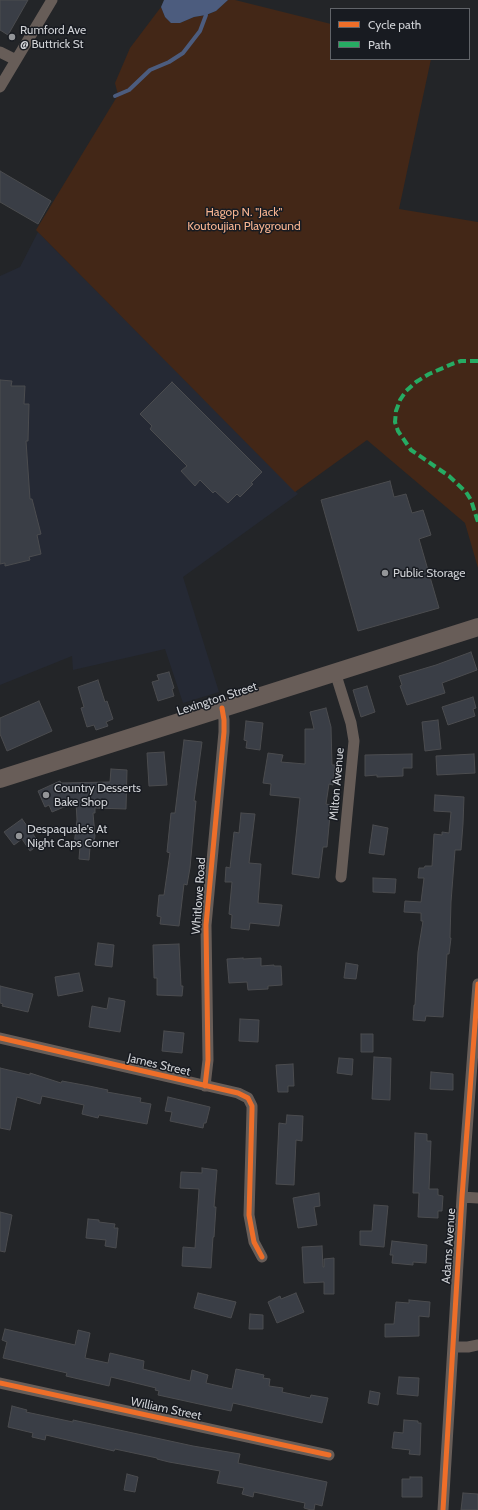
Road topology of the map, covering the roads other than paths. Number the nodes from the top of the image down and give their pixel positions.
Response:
1 (52, 0) edge
2 (0, 52) edge
3 (16, 60) junction
4 (0, 87) edge
5 (478, 627) edge
6 (335, 672) junction
7 (222, 708) junction
8 (0, 779) edge
9 (341, 877) dead end
10 (478, 984) edge
11 (0, 1038) edge
12 (205, 1086) junction
13 (462, 1197) junction
14 (478, 1198) edge
15 (262, 1257) dead end
16 (478, 1345) edge
17 (453, 1347) junction
18 (0, 1383) edge
19 (329, 1455) dead end
20 (443, 1510) edge

1 - 3 street
2 - 3 street
3 - 4 street
5 - 6 main road, Lexington Street
6 - 7 main road, Lexington Street
6 - 9 street, Milton Avenue
7 - 8 main road, Lexington Street
7 - 12 street, Whitlowe Road
10 - 13 street, Adams Avenue
11 - 12 street, James Street
12 - 15 street, James Street
13 - 14 street
13 - 17 street, Adams Avenue
16 - 17 street
17 - 20 street, Adams Avenue
18 - 19 street, William Street

